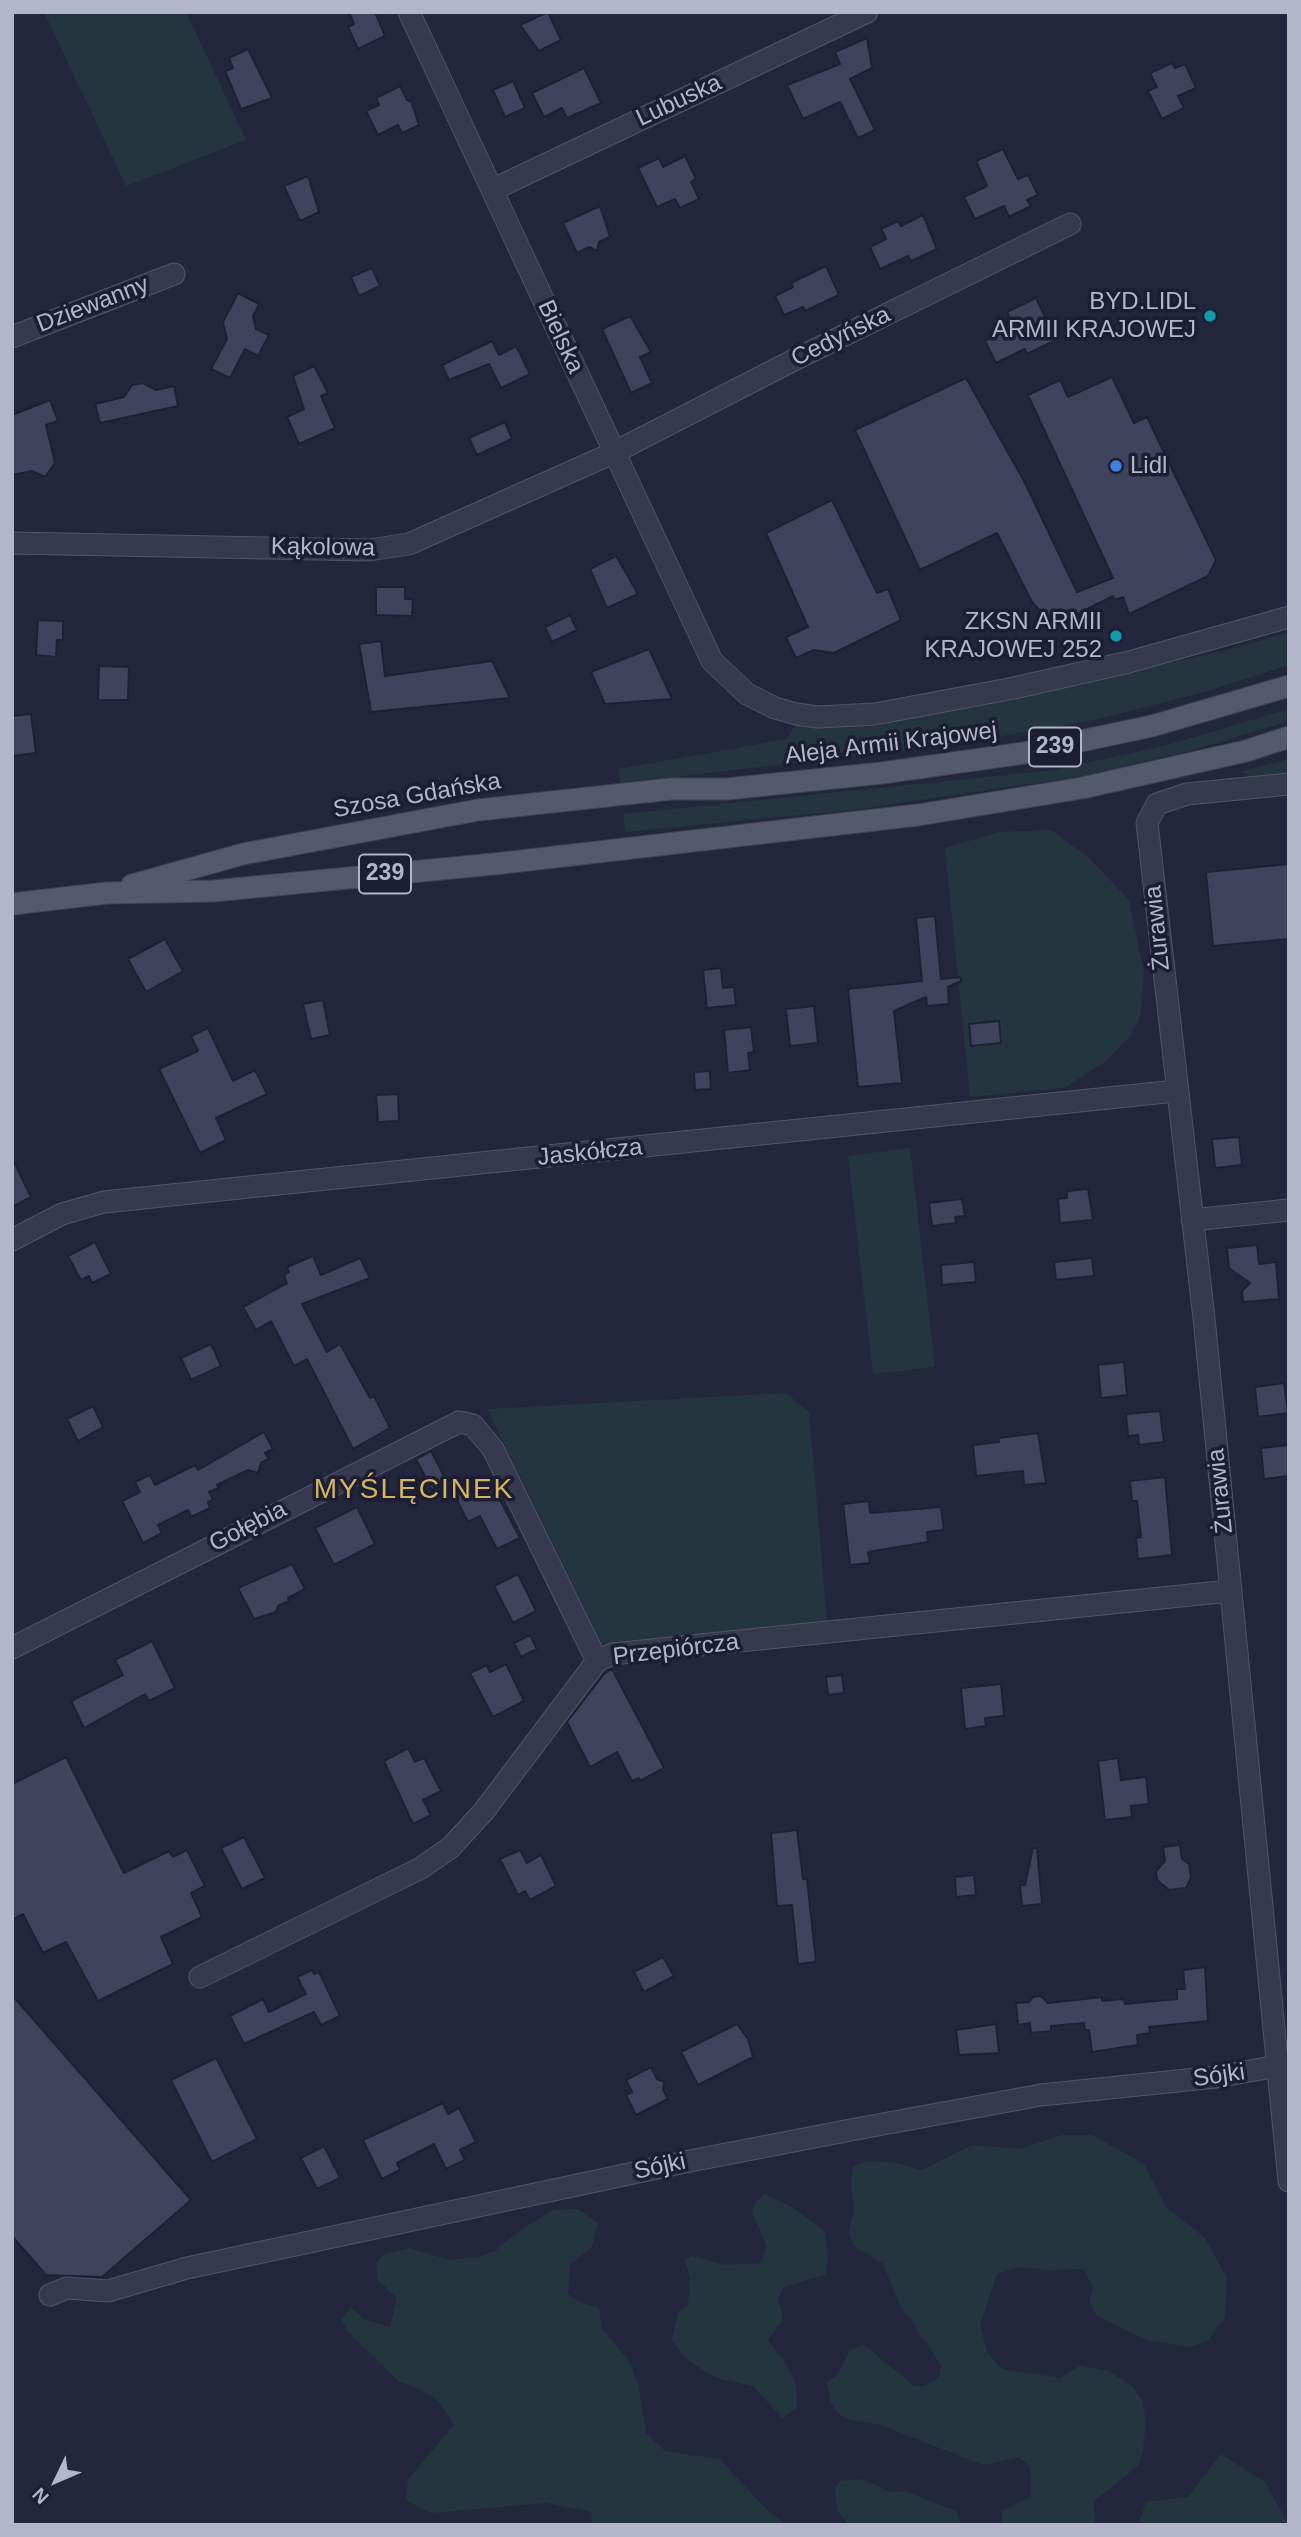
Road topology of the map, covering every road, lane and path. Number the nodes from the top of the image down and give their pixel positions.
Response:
1 (409, 12) edge
2 (867, 12) edge
3 (492, 190) junction
4 (1070, 224) dead end
5 (174, 274) dead end
6 (12, 337) edge
7 (613, 453) junction
8 (12, 543) edge
9 (1289, 617) edge
10 (712, 661) joint
11 (1289, 686) edge
12 (1289, 737) edge
13 (1289, 784) edge
14 (742, 788) joint
15 (107, 893) junction
16 (12, 904) edge
17 (1175, 1091) junction
18 (1289, 1210) edge
19 (1192, 1220) junction
20 (12, 1240) edge
21 (1230, 1591) junction
22 (12, 1648) edge
23 (597, 1661) junction
24 (200, 1977) dead end
25 (1283, 2066) edge
26 (1289, 2181) edge
27 (50, 2295) dead end

1 - 3 street, Bielska
2 - 3 street, Lubuska
3 - 7 street, Bielska
4 - 7 street, Cedyńska
5 - 6 street, Dziewanny
7 - 8 street, Kąkolowa
7 - 10 street, Bielska
9 - 10 street, Aleja Armii Krajowej
11 - 14 main road, Aleja Armii Krajowej / 239
12 - 15 main road, Szosa Gdańska / 239
13 - 17 street, Żurawia
14 - 15 main road, Szosa Gdańska / 239
15 - 16 main road, Szosa Gdańska / 239
17 - 19 street, Żurawia
17 - 20 street, Jaskółcza
18 - 19 street
19 - 21 street, Żurawia
21 - 23 street, Przepiórcza
21 - 25 street, Żurawia
22 - 23 street, Gołębia
23 - 24 street, Przepiórcza
25 - 26 street, Żurawia
25 - 27 street, Sójki

